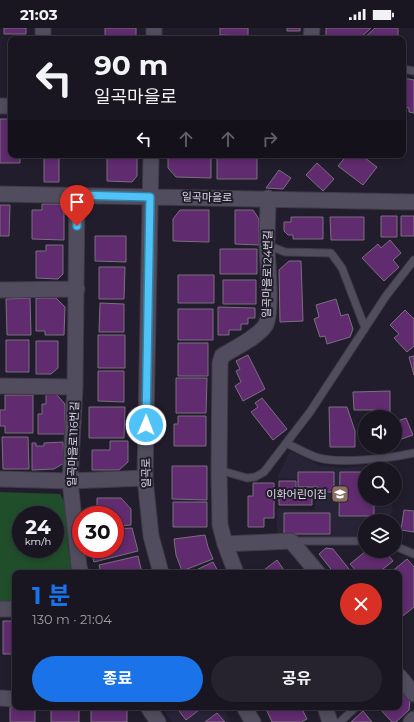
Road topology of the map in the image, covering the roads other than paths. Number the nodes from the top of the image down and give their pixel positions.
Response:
1 (151, 158) edge
2 (0, 194) edge
3 (77, 195) junction
4 (150, 197) junction
5 (268, 198) junction
6 (414, 202) edge
7 (267, 245) junction
8 (414, 260) edge
9 (77, 289) junction
10 (0, 290) edge
11 (365, 328) junction
12 (0, 386) edge
13 (75, 387) junction
14 (286, 443) junction
15 (414, 453) edge
16 (219, 470) junction
17 (145, 478) junction
18 (0, 479) edge
19 (70, 481) junction
20 (291, 541) junction
21 (358, 541) edge
22 (225, 544) junction
23 (402, 549) edge
24 (414, 554) edge
25 (80, 570) edge
26 (160, 570) edge
27 (235, 570) edge
28 (315, 570) edge
29 (0, 609) edge
30 (12, 609) edge
31 (402, 680) edge
32 (414, 694) edge
33 (0, 698) edge
34 (12, 699) edge
35 (150, 710) edge
36 (246, 710) edge
37 (326, 710) edge
38 (353, 710) edge
39 (414, 719) edge
40 (158, 722) edge
41 (253, 722) edge
42 (330, 722) edge
43 (340, 722) edge
44 (411, 722) edge

1 - 4 street, 일곡로
2 - 3 street, 일곡마을로
3 - 4 street, 일곡마을로
3 - 9 street, 일곡마을로116번길
4 - 5 street, 일곡마을로
4 - 17 street, 일곡로
5 - 6 street, 일곡마을로
5 - 7 street, 일곡마을로124번길
7 - 11 lane
7 - 16 street, 일곡마을로124번길
8 - 11 lane
9 - 10 street
9 - 13 street, 일곡마을로116번길
11 - 14 lane
12 - 13 street, 일곡마을로116번길
13 - 19 street, 일곡마을로116번길
14 - 15 lane
14 - 16 lane
16 - 22 street, 일곡마을로124번길
17 - 19 street
17 - 26 street, 일곡로
18 - 19 street
19 - 25 street, 일곡마을로116번길
20 - 21 lane
20 - 22 street
20 - 28 street
22 - 27 street, 일곡마을로124번길
23 - 24 lane
29 - 30 street
31 - 32 street
33 - 34 street
35 - 40 street
36 - 41 street
37 - 42 street
38 - 43 lane
39 - 44 street

